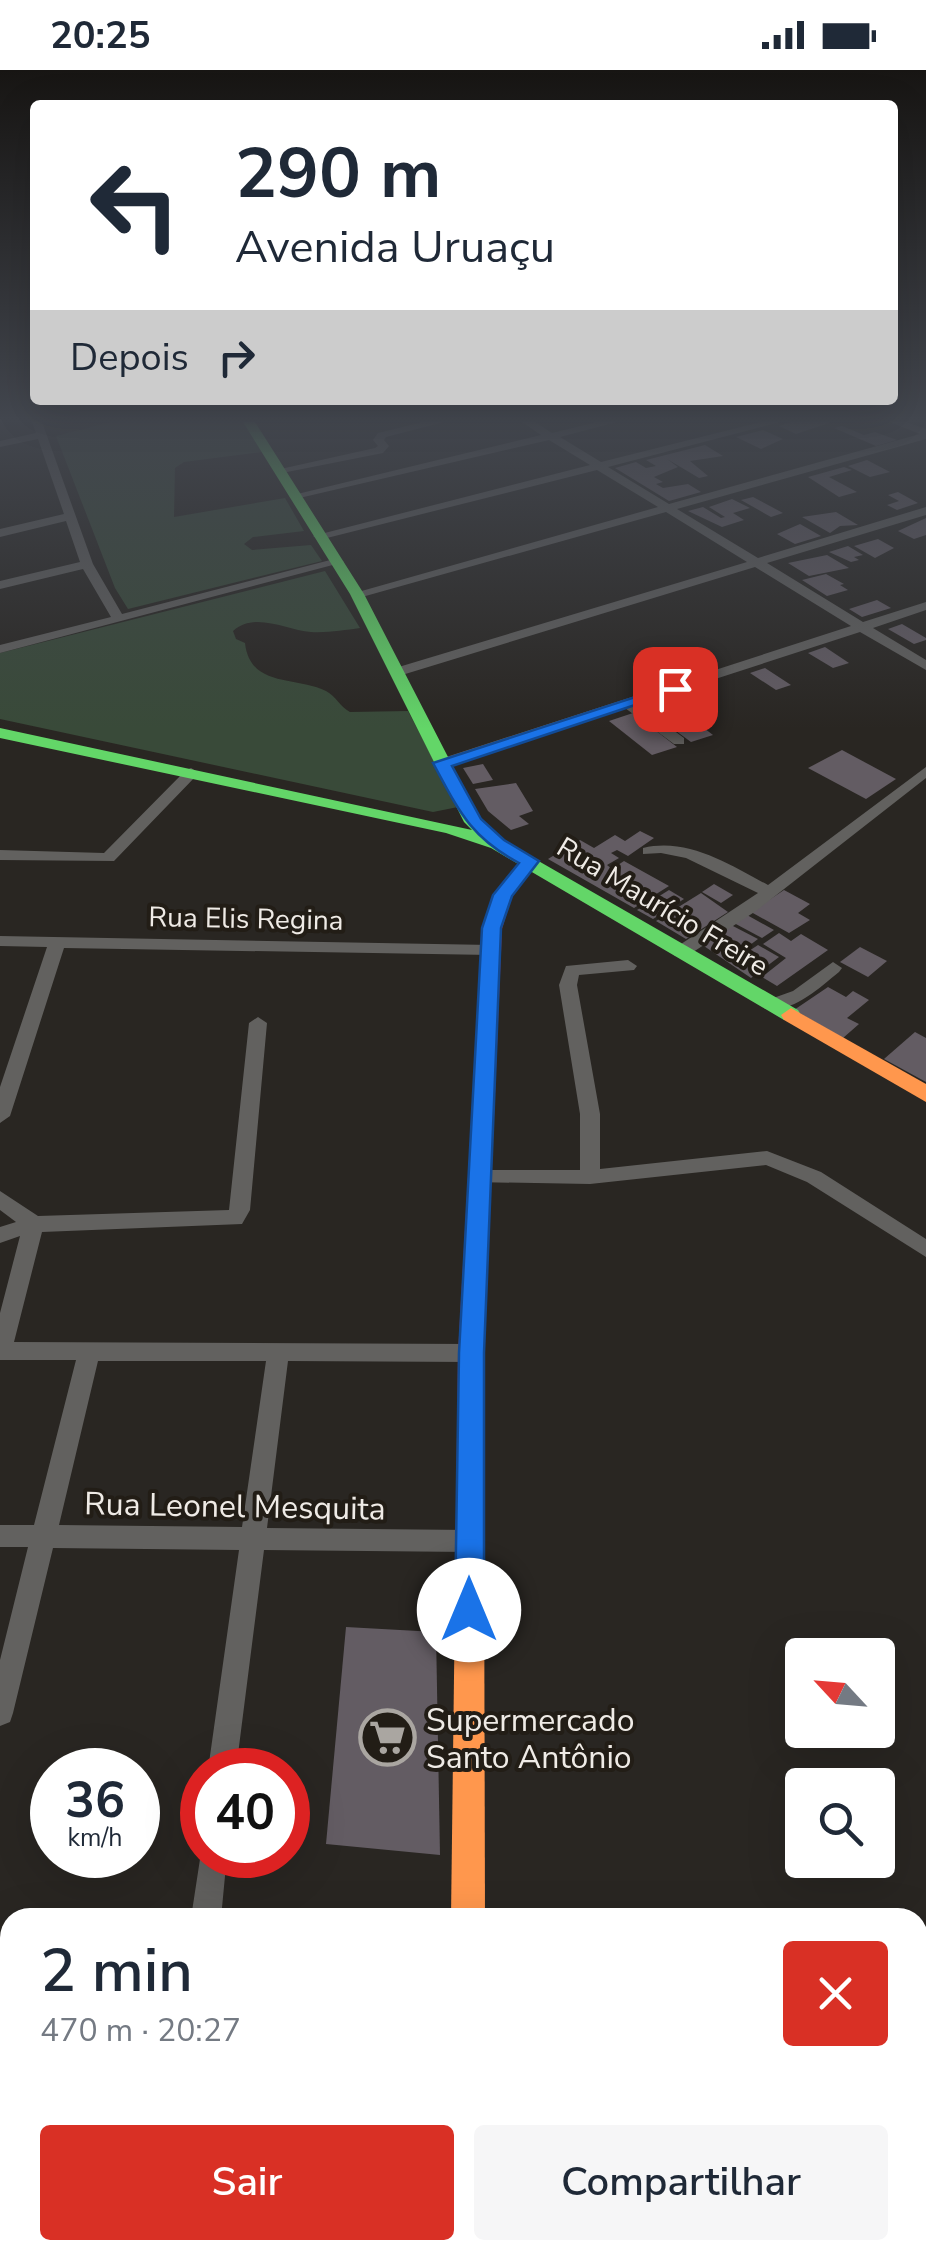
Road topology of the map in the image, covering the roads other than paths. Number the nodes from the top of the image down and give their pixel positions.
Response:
1 (37, 524) edge
2 (74, 524) edge
3 (312, 524) edge
4 (368, 524) edge
5 (613, 524) edge
6 (693, 524) edge
7 (887, 524) edge
8 (0, 533) edge
9 (319, 536) junction
10 (338, 562) junction
11 (87, 564) junction
12 (758, 564) junction
13 (0, 586) edge
14 (357, 594) junction
15 (926, 606) edge
16 (118, 618) junction
17 (860, 628) junction
18 (0, 648) edge
19 (926, 666) edge
20 (397, 672) junction
21 (628, 704) junction
22 (0, 733) edge
23 (679, 741) dead end
24 (442, 763) junction
25 (926, 771) edge
26 (191, 773) junction
27 (468, 812) junction
28 (430, 825) junction
29 (497, 844) junction
30 (650, 851) dead end
31 (0, 855) edge
32 (530, 861) junction
33 (768, 892) junction
34 (0, 941) edge
35 (56, 942) junction
36 (491, 950) junction
37 (681, 952) junction
38 (628, 966) dead end
39 (833, 968) dead end
40 (771, 1005) junction
41 (258, 1024) dead end
42 (926, 1094) edge
43 (0, 1116) edge
44 (590, 1177) junction
45 (480, 1178) junction
46 (0, 1199) edge
47 (34, 1224) junction
48 (0, 1235) edge
49 (926, 1248) edge
50 (1, 1352) edge
51 (89, 1353) junction
52 (471, 1353) junction
53 (278, 1354) junction
54 (0, 1536) edge
55 (42, 1536) junction
56 (256, 1539) junction
57 (469, 1541) junction
58 (0, 1713) edge
59 (225, 1748) edge
60 (210, 1878) edge
61 (207, 1908) edge
62 (468, 1908) edge

1 - 8 street
2 - 11 street
3 - 9 street
4 - 9 street
5 - 14 street
6 - 12 street
7 - 12 street
9 - 10 street
10 - 14 street
10 - 16 street
11 - 13 street
11 - 16 street
12 - 17 street
12 - 20 street
14 - 20 street
15 - 17 street
16 - 18 street
17 - 19 street
17 - 21 street
20 - 24 street
21 - 23 street
21 - 24 street
22 - 26 street, Rua Maurício Freire
24 - 27 street
25 - 33 street
26 - 28 street, Rua Maurício Freire
26 - 31 street
27 - 28 street
27 - 29 street
28 - 29 street, Rua Maurício Freire
29 - 32 street, Rua Maurício Freire
30 - 33 street
32 - 36 street
32 - 37 street, Rua Maurício Freire
33 - 37 street
34 - 35 street, Rua Elis Regina
35 - 36 street, Rua Elis Regina
35 - 43 street
36 - 45 street
37 - 40 street, Rua Maurício Freire
38 - 44 street
39 - 40 street
40 - 42 street, Rua Maurício Freire
41 - 47 street
44 - 45 street
44 - 49 street
45 - 52 street
46 - 47 street
47 - 48 street
47 - 50 street
50 - 51 street
51 - 53 street
51 - 55 street
52 - 53 street
52 - 57 street
53 - 56 street
54 - 55 street, Rua Leonel Mesquita
55 - 56 street, Rua Leonel Mesquita
55 - 58 street
56 - 57 street, Rua Leonel Mesquita
56 - 59 street
57 - 62 street
60 - 61 street

